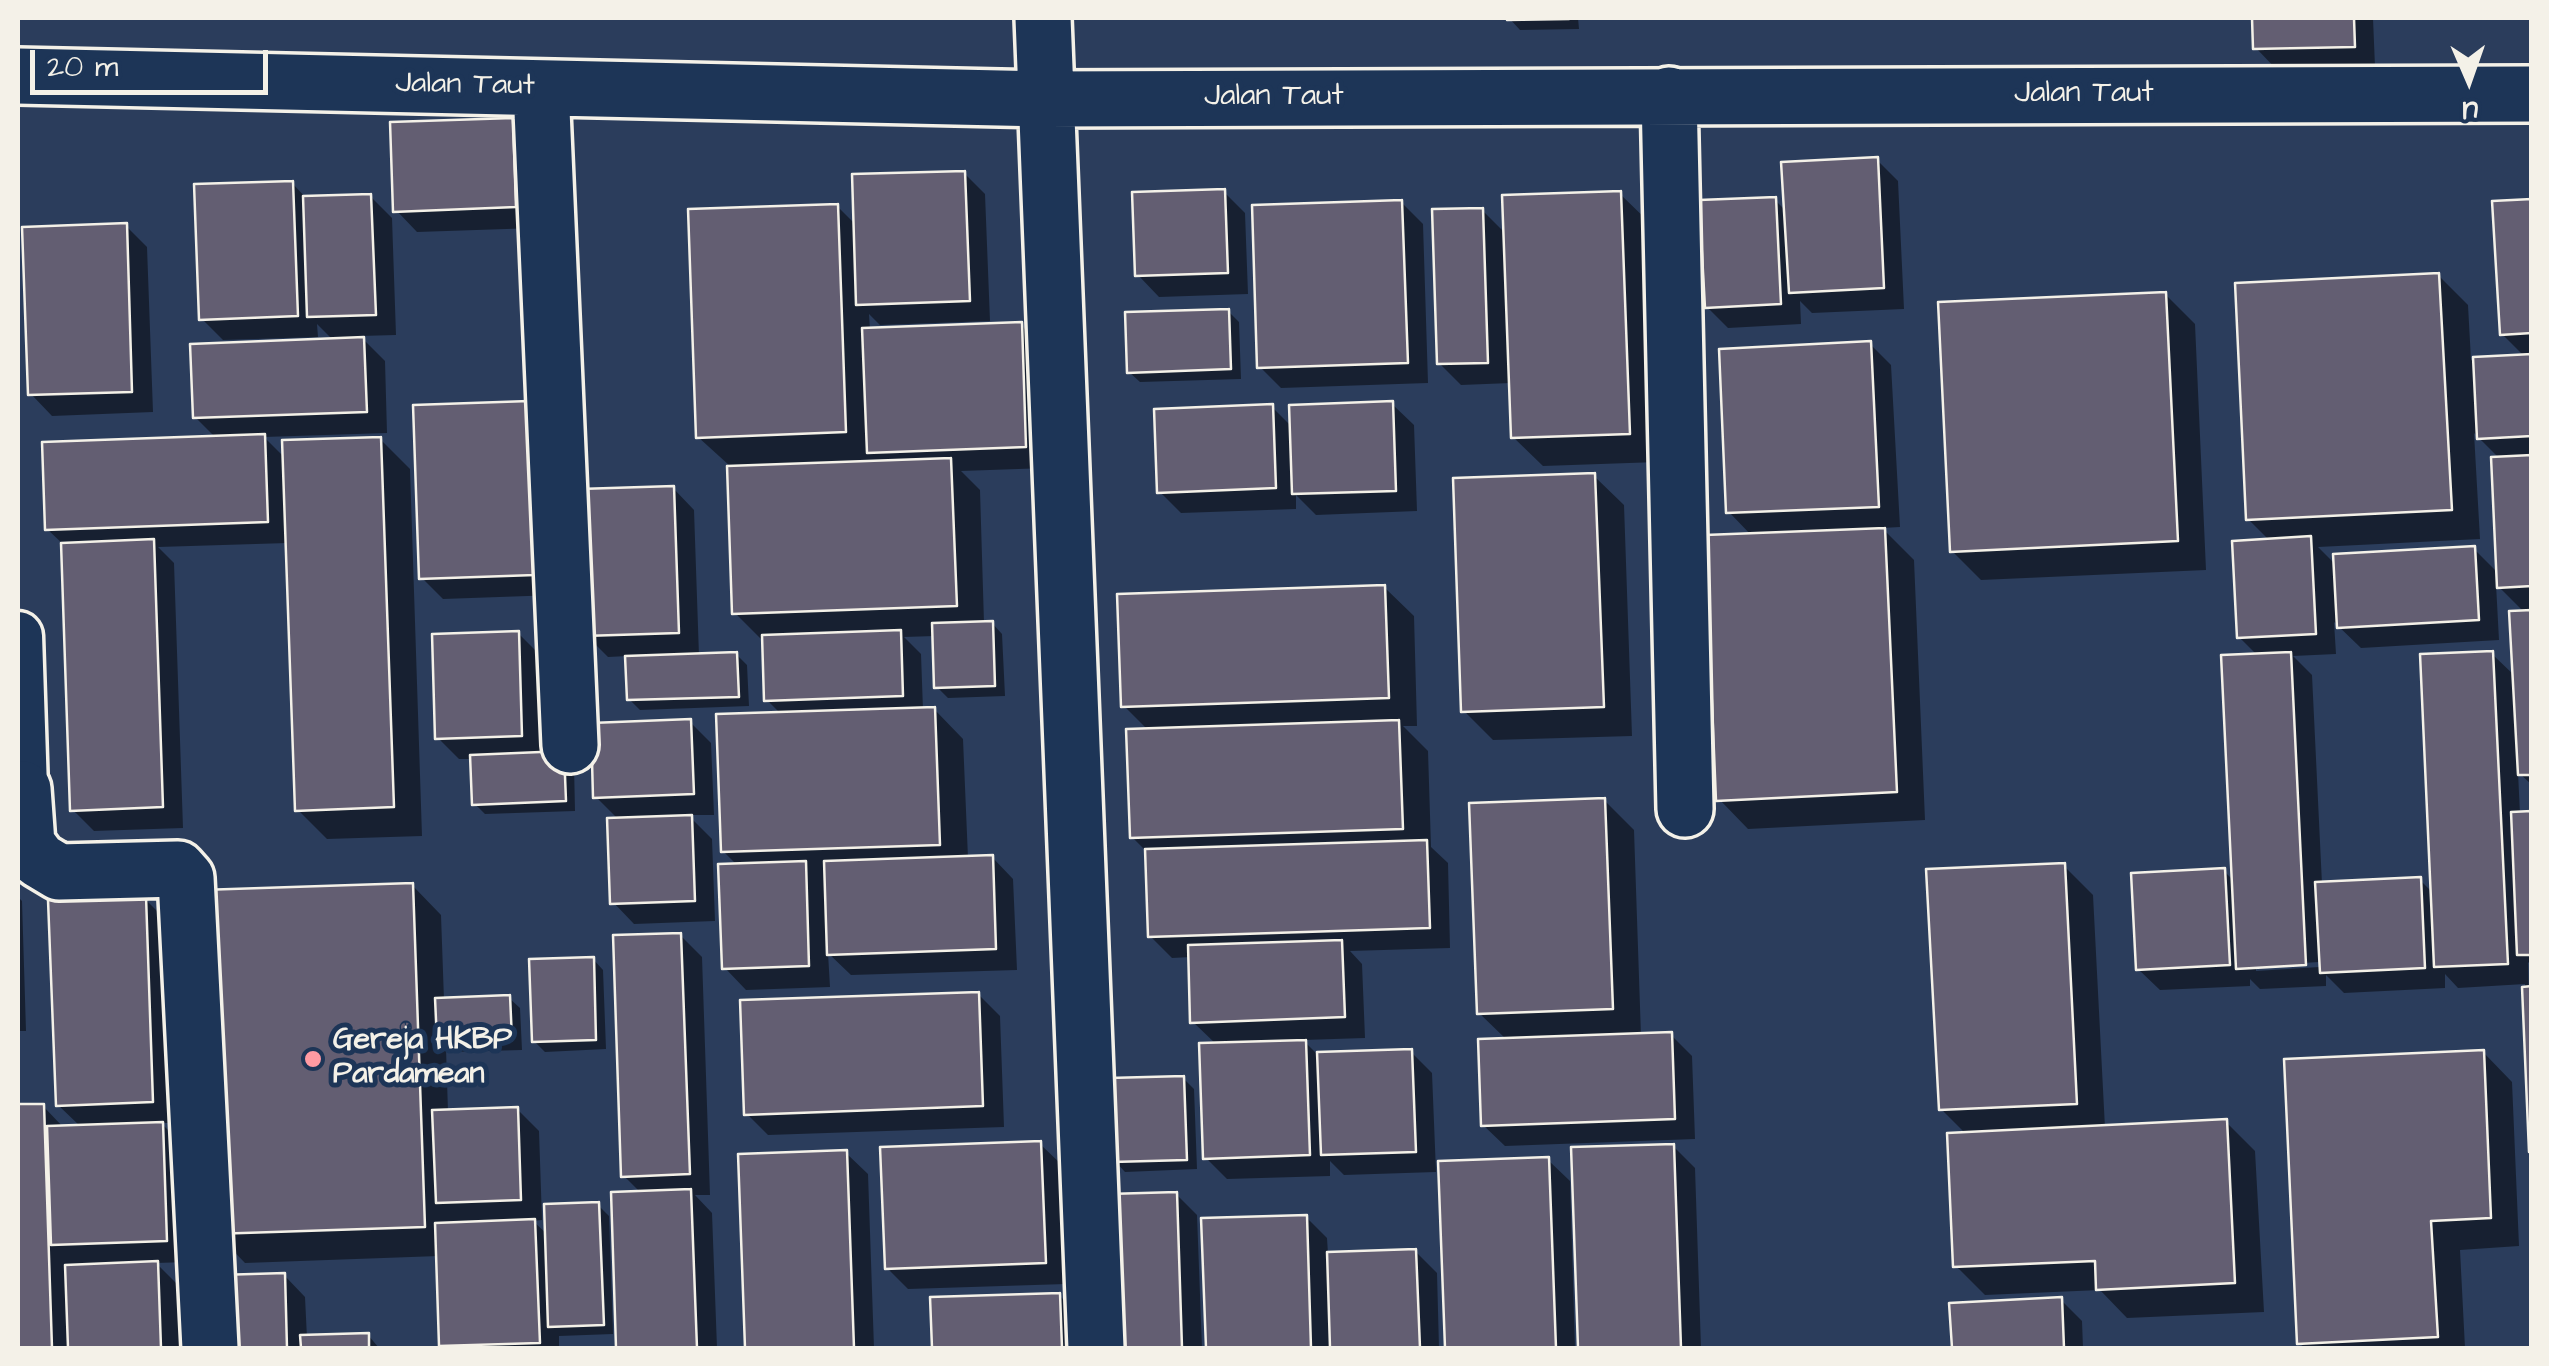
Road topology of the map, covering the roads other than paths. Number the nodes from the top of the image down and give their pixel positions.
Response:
1 (1043, 18) edge
2 (18, 76) edge
3 (541, 88) junction
4 (2532, 94) edge
5 (1669, 95) junction
6 (1044, 99) junction
7 (18, 636) edge
8 (570, 744) dead end
9 (24, 788) joint
10 (1685, 810) dead end
11 (210, 1348) edge
12 (1096, 1348) edge

1 - 6 street
2 - 3 street, Jalan Taut
3 - 6 street, Jalan Taut
3 - 8 street
4 - 5 street, Jalan Taut
5 - 6 street, Jalan Taut
5 - 10 street
6 - 12 street
7 - 9 lane
9 - 11 street

